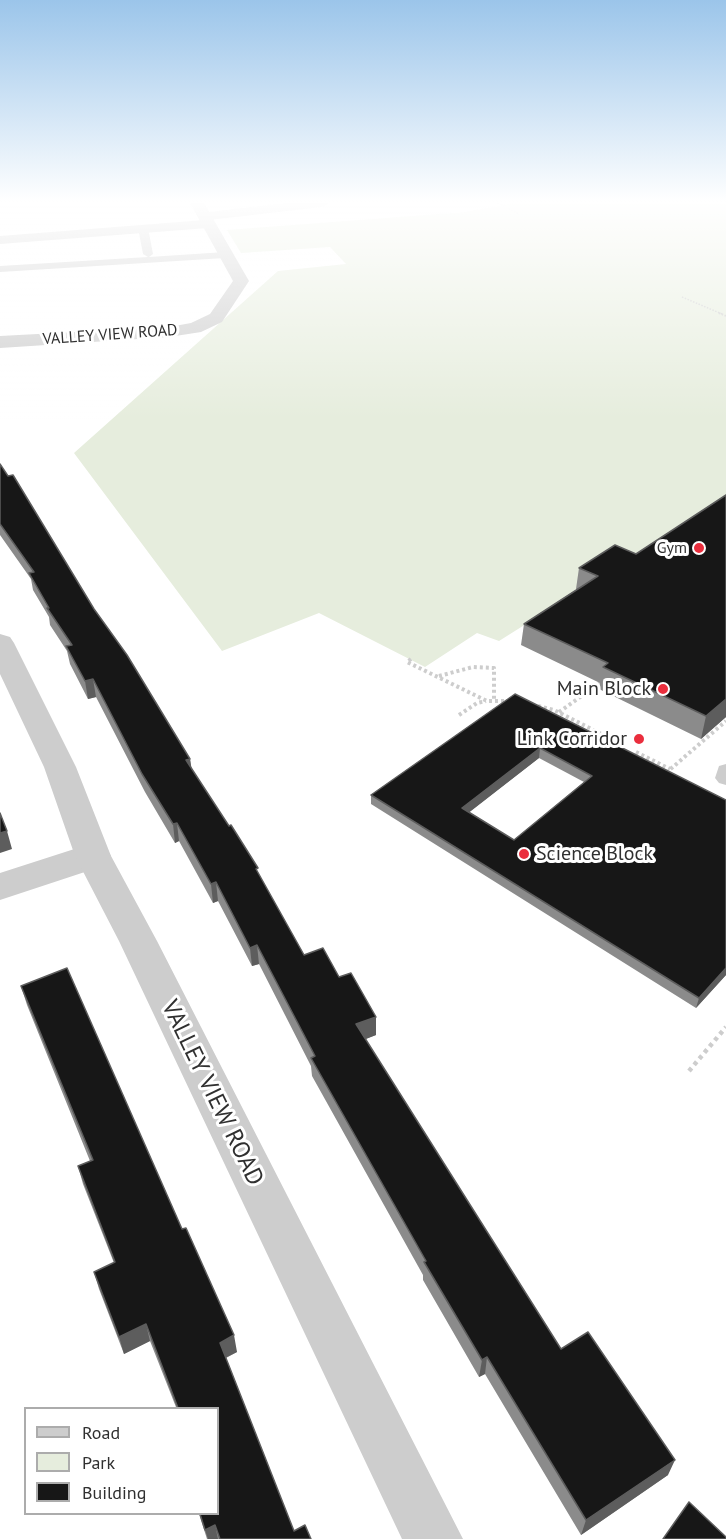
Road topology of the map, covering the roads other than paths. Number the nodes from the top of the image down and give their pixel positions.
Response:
1 (237, 275) edge
2 (0, 342) edge
3 (0, 643) edge
4 (726, 771) edge
5 (726, 778) edge
6 (93, 856) junction
7 (0, 888) edge
8 (433, 1539) edge

1 - 2 street, VALLEY VIEW ROAD
3 - 6 street, VALLEY VIEW ROAD
4 - 5 lane
6 - 7 street
6 - 8 street, VALLEY VIEW ROAD

